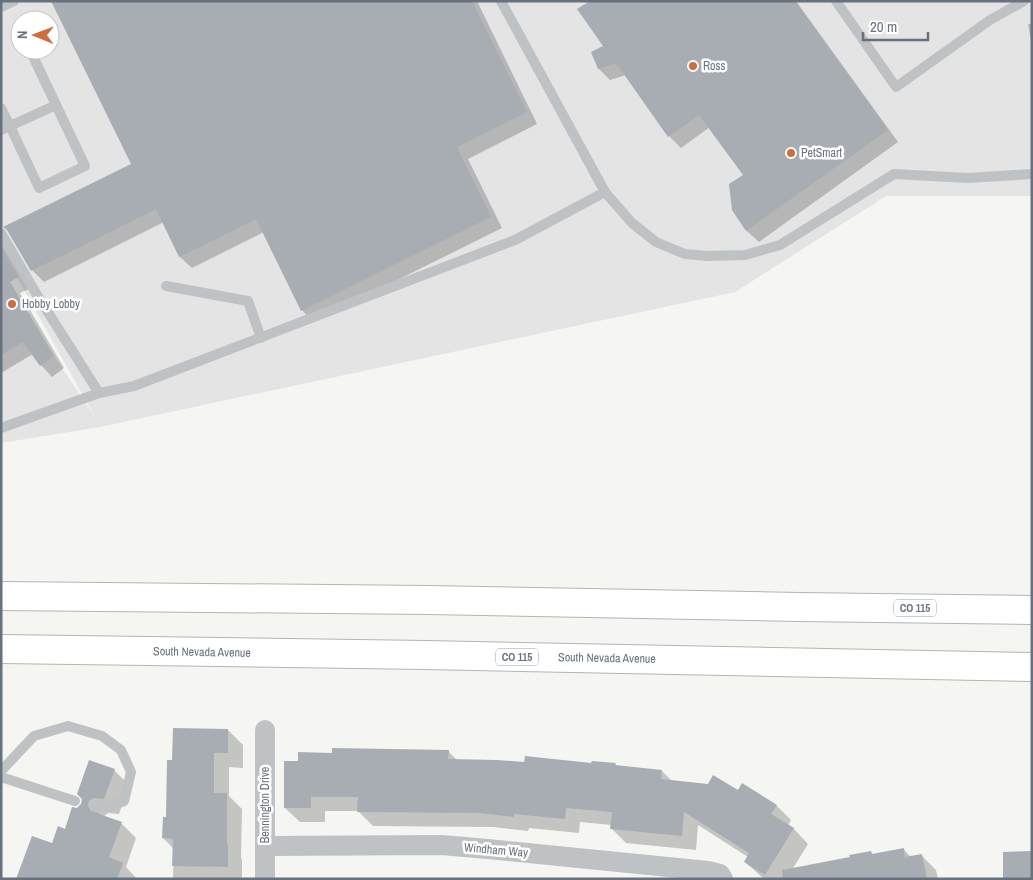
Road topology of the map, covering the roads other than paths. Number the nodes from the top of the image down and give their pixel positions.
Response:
1 (14, 1) edge
2 (501, 1) edge
3 (836, 1) edge
4 (1024, 1) edge
5 (1, 8) edge
6 (35, 60) edge
7 (56, 105) junction
8 (1, 108) edge
9 (5, 128) edge
10 (1032, 174) edge
11 (605, 192) junction
12 (1, 233) edge
13 (166, 286) dead end
14 (261, 338) junction
15 (99, 393) junction
16 (1, 428) edge
17 (1, 596) edge
18 (1032, 596) edge
19 (798, 607) junction
20 (1032, 610) edge
21 (1, 649) edge
22 (1032, 666) edge
23 (265, 730) dead end
24 (1, 771) edge
25 (1, 776) edge
26 (75, 801) dead end
27 (95, 805) dead end
28 (266, 846) junction
29 (265, 879) edge
30 (724, 879) edge

1 - 5 lane
2 - 11 lane
3 - 4 lane
6 - 7 lane
7 - 9 lane
7 - 9 lane
8 - 9 lane
10 - 11 lane
11 - 14 lane
12 - 15 lane
13 - 14 lane
14 - 15 lane
15 - 16 lane
17 - 19 highway, CO 115
18 - 19 highway
19 - 20 highway, CO 115
21 - 22 highway, South Nevada Avenue / CO 115
23 - 28 street, Bennington Drive
24 - 27 lane
25 - 26 lane
28 - 29 street, Bennington Drive
28 - 30 street, Windham Way

